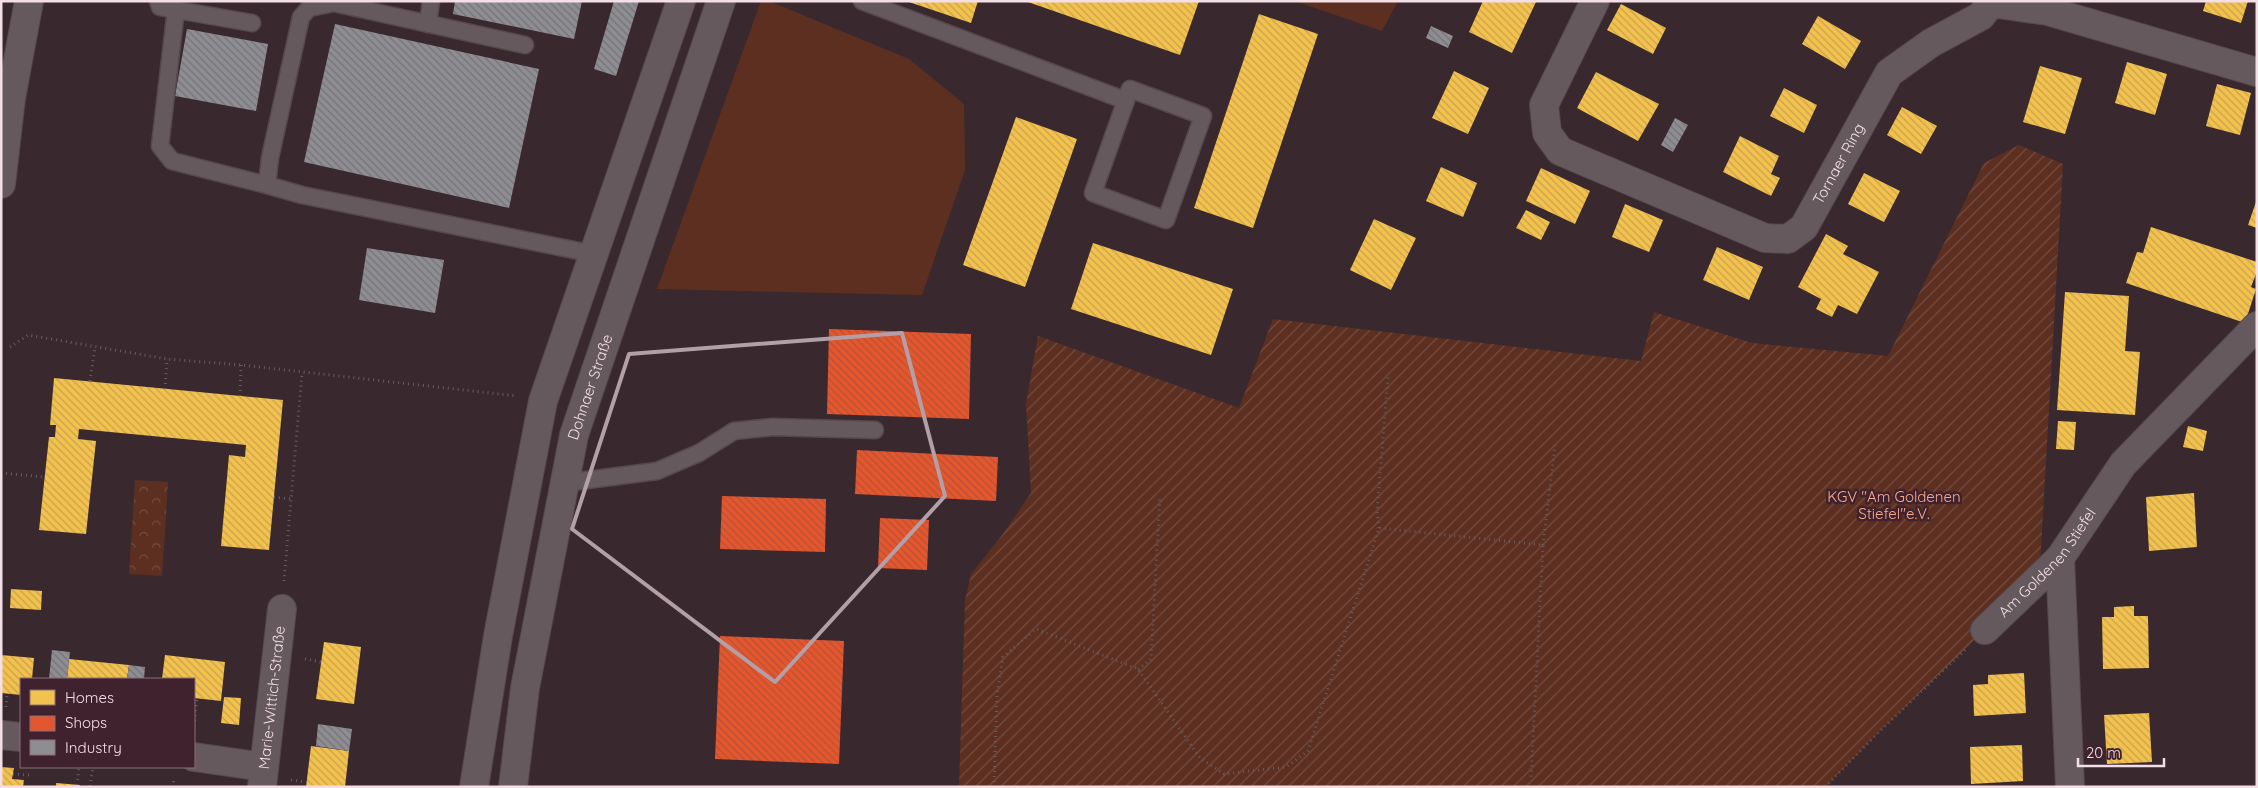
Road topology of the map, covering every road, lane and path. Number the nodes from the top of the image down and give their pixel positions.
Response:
1 (29, 1) edge
2 (158, 1) edge
3 (432, 1) edge
4 (681, 1) edge
5 (721, 1) edge
6 (862, 1) edge
7 (1595, 1) edge
8 (1991, 2) edge
9 (309, 4) edge
10 (176, 8) junction
11 (252, 23) dead end
12 (428, 24) junction
13 (525, 45) dead end
14 (2257, 72) edge
15 (6, 96) edge
16 (1124, 100) junction
17 (1, 184) edge
18 (267, 185) junction
19 (594, 254) junction
20 (2257, 326) edge
21 (10, 347) dead end
22 (95, 347) junction
23 (167, 359) junction
24 (241, 365) junction
25 (302, 373) junction
26 (1388, 377) dead end
27 (90, 381) dead end
28 (165, 388) dead end
29 (240, 396) dead end
30 (544, 401) junction
31 (875, 430) dead end
32 (1555, 445) dead end
33 (1, 472) edge
34 (45, 477) dead end
35 (564, 483) junction
36 (274, 497) dead end
37 (1160, 497) dead end
38 (290, 499) junction
39 (1379, 528) junction
40 (1543, 545) junction
41 (2060, 558) junction
42 (282, 610) joint
43 (1985, 630) joint
44 (1138, 669) junction
45 (196, 698) dead end
46 (195, 712) edge
47 (1, 735) edge
48 (20, 737) edge
49 (195, 757) edge
50 (79, 768) edge
51 (93, 768) edge
52 (13, 774) dead end
53 (30, 775) dead end
54 (270, 778) edge
55 (1531, 779) dead end
56 (306, 782) dead end
57 (77, 785) dead end
58 (90, 786) edge
59 (474, 787) edge
60 (513, 787) edge
61 (994, 787) edge
62 (1825, 787) edge
63 (2070, 787) edge

1 - 15 street
2 - 10 lane
3 - 12 lane
4 - 19 street
5 - 35 street, Dohnaer Straße
6 - 16 lane
7 - 8 street, Tornaer Ring
8 - 14 street, Tornaer Ring
9 - 12 lane
9 - 18 lane
10 - 11 lane
10 - 18 lane
12 - 13 lane
15 - 17 street
16 - 16 lane
18 - 19 lane
19 - 30 street
20 - 41 street, Am Goldenen Stiefel
21 - 22 path
22 - 23 path
22 - 27 path
23 - 24 path
23 - 28 path
24 - 25 path
24 - 29 path
25 - 30 path
25 - 38 path
26 - 39 path
30 - 59 street
31 - 35 lane
32 - 40 path
33 - 34 path
35 - 60 street, Dohnaer Straße
36 - 38 path
37 - 44 path
38 - 42 path
39 - 40 path
39 - 44 path
40 - 55 path
41 - 43 street, Am Goldenen Stiefel
41 - 63 street
42 - 54 street, Marie-Wittich-Straße
43 - 62 path
44 - 61 path
45 - 46 path
47 - 48 street
49 - 54 street
50 - 57 path
51 - 58 path
52 - 53 path
54 - 56 path

